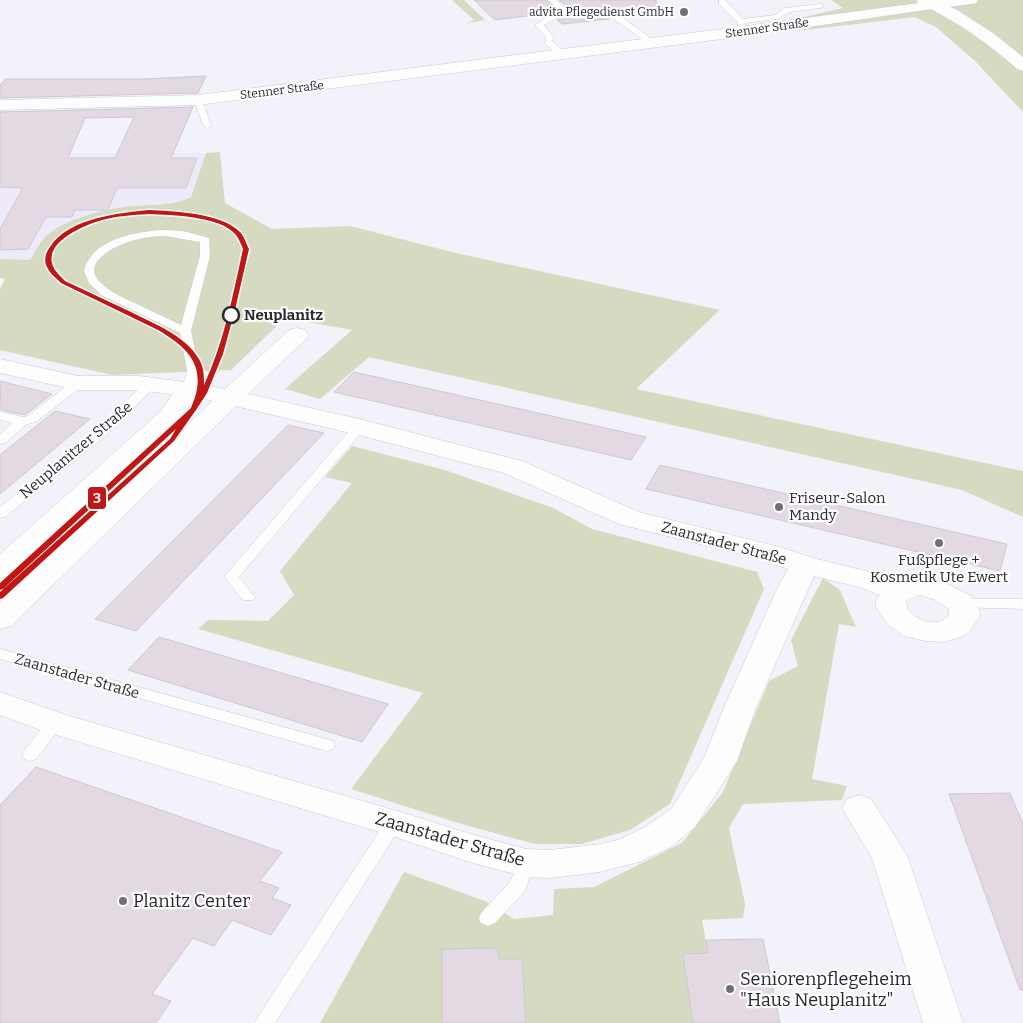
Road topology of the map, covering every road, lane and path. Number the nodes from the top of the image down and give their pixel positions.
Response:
1 (552, 0) edge
2 (971, 0) edge
3 (722, 2) dead end
4 (928, 2) edge
5 (820, 6) dead end
6 (611, 13) dead end
7 (743, 26) junction
8 (653, 43) junction
9 (562, 54) junction
10 (1023, 66) edge
11 (198, 100) junction
12 (0, 106) edge
13 (207, 125) dead end
14 (186, 331) junction
15 (297, 335) dead end
16 (0, 366) edge
17 (78, 383) junction
18 (151, 384) junction
19 (188, 390) junction
20 (230, 398) junction
21 (0, 416) edge
22 (23, 421) junction
23 (359, 427) junction
24 (0, 440) edge
25 (0, 514) edge
26 (805, 565) junction
27 (0, 569) edge
28 (898, 591) junction
29 (248, 597) dead end
30 (961, 604) junction
31 (1023, 604) edge
32 (0, 619) edge
33 (0, 654) edge
34 (0, 703) edge
35 (54, 723) junction
36 (327, 745) dead end
37 (30, 755) dead end
38 (858, 808) dead end
39 (394, 823) junction
40 (526, 863) junction
41 (488, 918) dead end
42 (264, 1023) edge
43 (943, 1023) edge

1 - 9 lane
2 - 4 street, Stenner Straße
3 - 7 lane
4 - 7 street, Stenner Straße
4 - 10 street
5 - 7 lane
6 - 8 lane
7 - 8 street, Stenner Straße
8 - 9 street, Stenner Straße
9 - 11 street, Stenner Straße
11 - 12 street, Stenner Straße
11 - 13 lane
14 - 14 lane
14 - 19 lane
15 - 20 street
16 - 17 street, Zaanstader Straße
17 - 18 street, Zaanstader Straße
17 - 22 lane
18 - 19 street, Zaanstader Straße
18 - 25 lane, Neuplanitzer Straße
19 - 20 street, Zaanstader Straße
19 - 27 street
20 - 23 street, Zaanstader Straße
20 - 32 street
21 - 22 lane
22 - 24 lane
23 - 26 street, Zaanstader Straße
23 - 29 lane
26 - 28 street, Zaanstader Straße
26 - 40 street, Zaanstader Straße
28 - 30 street
28 - 30 street
30 - 31 lane
33 - 36 lane, Zaanstader Straße
34 - 35 street, Zaanstader Straße
35 - 37 lane
35 - 39 street, Zaanstader Straße
38 - 43 street
39 - 40 street, Zaanstader Straße
39 - 42 lane
40 - 41 lane

